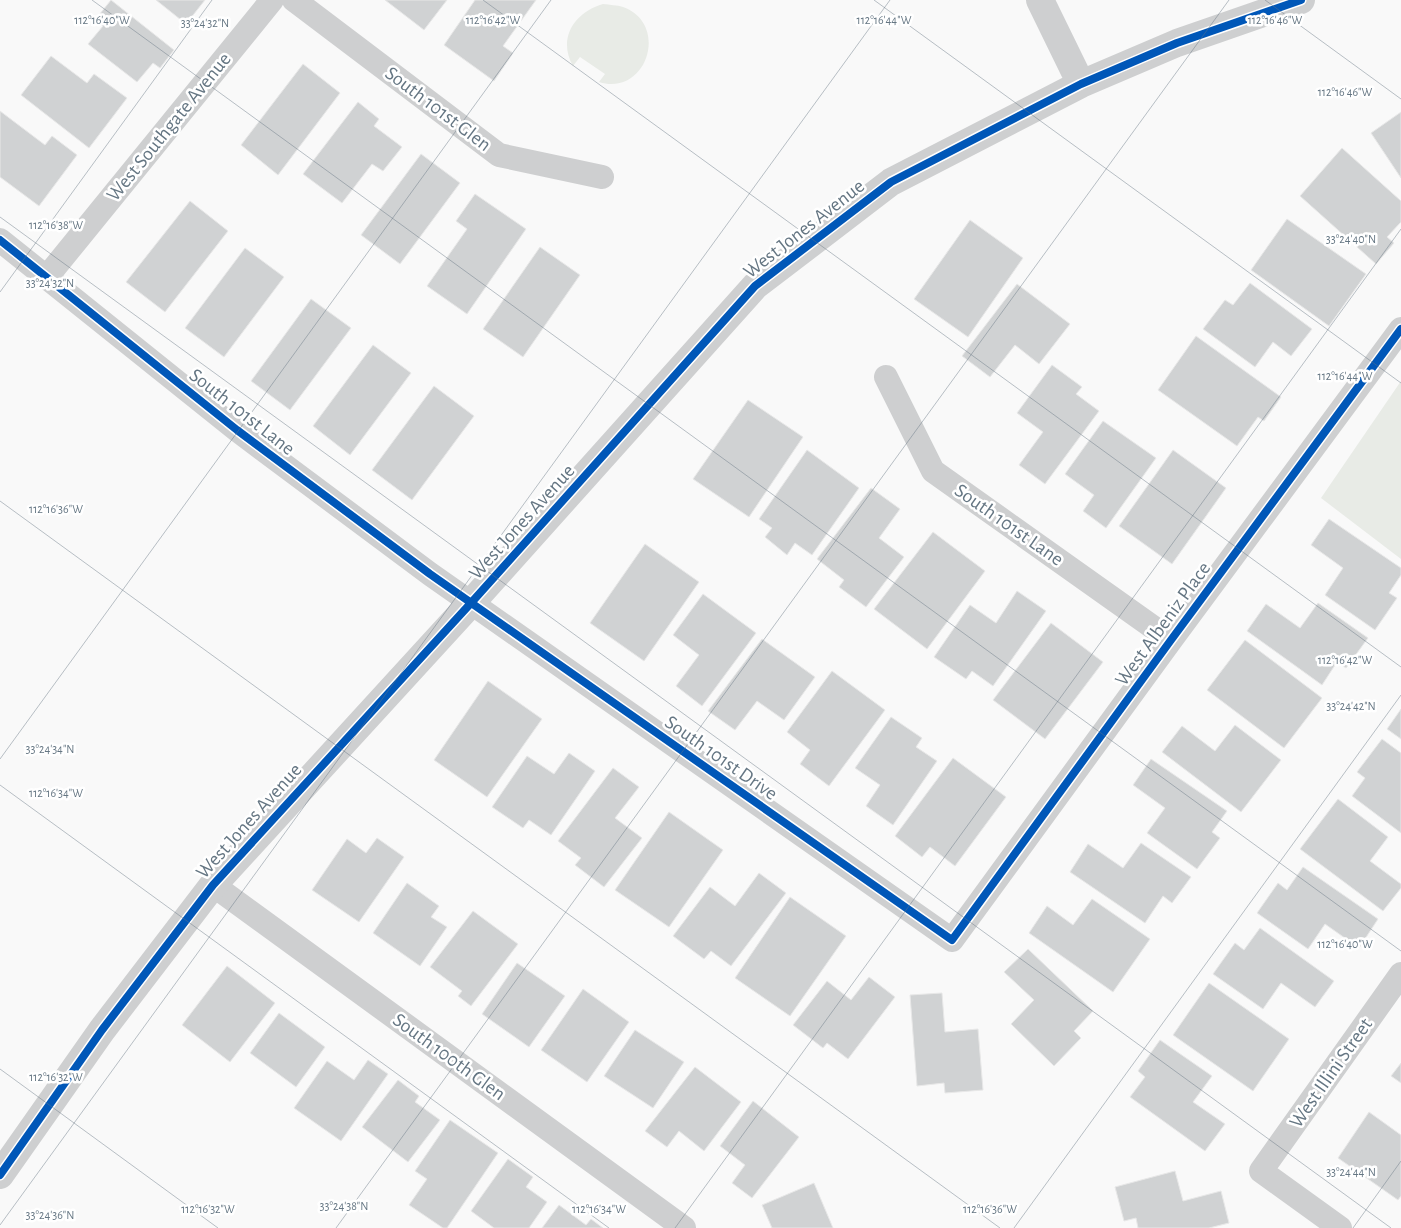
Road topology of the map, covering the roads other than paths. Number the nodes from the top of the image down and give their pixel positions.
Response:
1 (272, 0) edge
2 (294, 0) edge
3 (1040, 0) edge
4 (1302, 0) edge
5 (1081, 84) junction
6 (602, 177) dead end
7 (0, 240) edge
8 (46, 278) junction
9 (1401, 328) edge
10 (886, 376) dead end
11 (471, 603) junction
12 (1171, 640) junction
13 (213, 885) junction
14 (952, 940) joint
15 (1401, 974) edge
16 (0, 1175) edge
17 (684, 1228) edge
18 (1340, 1228) edge

1 - 8 street, West Southgate Avenue
2 - 6 street, South 101st Glen
3 - 5 street
4 - 5 street, West Jones Avenue
5 - 11 street, West Jones Avenue
7 - 8 street, South 101st Lane
8 - 11 street, South 101st Lane
9 - 12 street, West Albeniz Place
10 - 12 street, South 101st Lane
11 - 13 street, West Jones Avenue
11 - 14 street, South 101st Drive
12 - 14 street, West Albeniz Place
13 - 16 street, West Jones Avenue
13 - 17 street, South 100th Glen
15 - 18 street, West Illini Street

